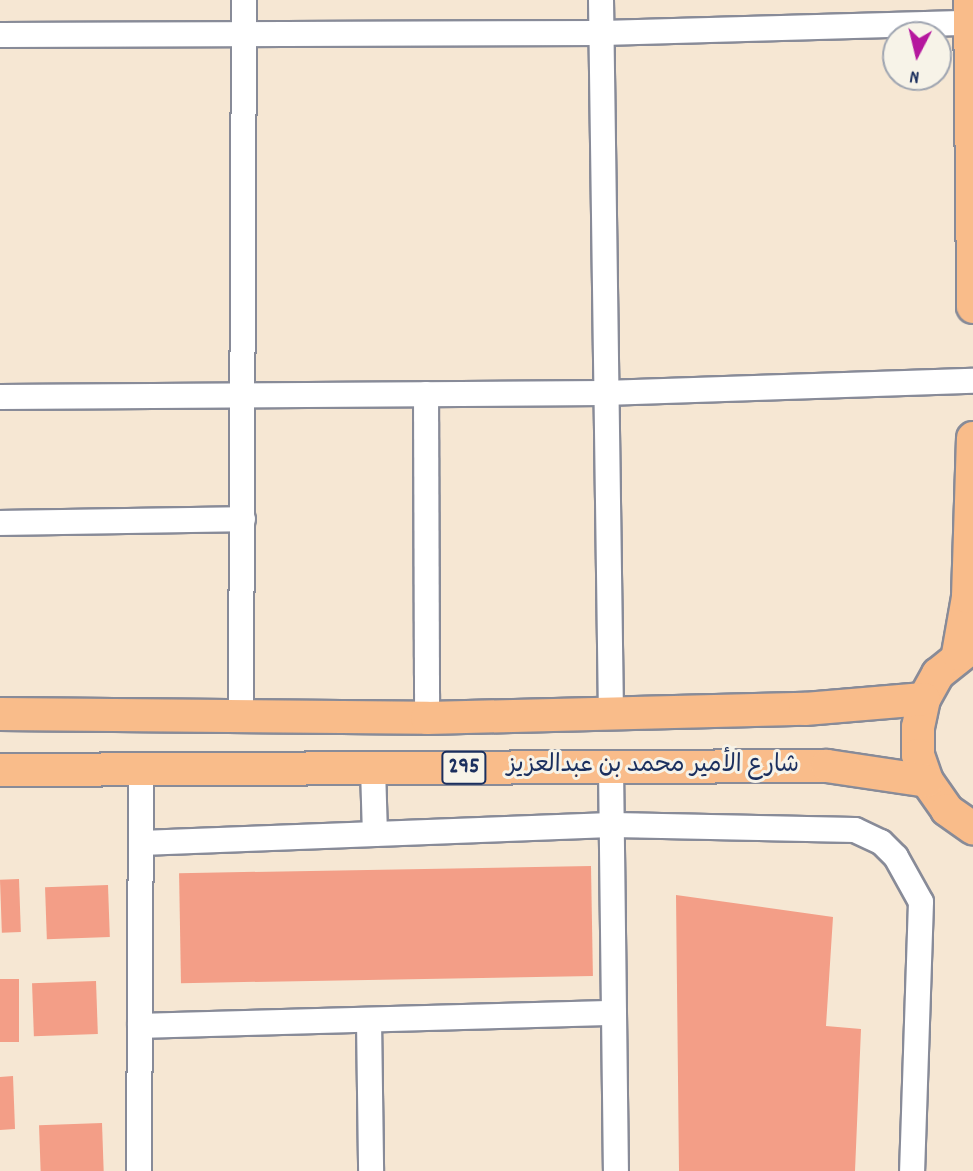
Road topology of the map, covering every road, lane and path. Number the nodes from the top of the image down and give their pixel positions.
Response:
1 (244, 0) edge
2 (601, 0) edge
3 (970, 12) edge
4 (602, 33) junction
5 (244, 34) junction
6 (0, 35) edge
7 (973, 307) edge
8 (973, 381) edge
9 (604, 393) junction
10 (426, 394) junction
11 (242, 395) junction
12 (0, 397) edge
13 (973, 438) edge
14 (243, 519) junction
15 (0, 523) edge
16 (966, 650) edge
17 (924, 699) junction
18 (611, 713) junction
19 (0, 714) edge
20 (241, 716) junction
21 (427, 718) junction
22 (611, 767) junction
23 (373, 768) junction
24 (0, 770) edge
25 (141, 770) junction
26 (927, 781) junction
27 (611, 825) junction
28 (973, 828) edge
29 (375, 834) junction
30 (141, 843) junction
31 (614, 1013) junction
32 (369, 1020) junction
33 (140, 1026) junction
34 (139, 1171) edge
35 (371, 1171) edge
36 (616, 1171) edge
37 (912, 1171) edge

1 - 5 street
2 - 4 street
3 - 4 street
3 - 7 main road
4 - 5 street
4 - 9 street
5 - 6 street
5 - 11 street
8 - 9 street
9 - 10 street
9 - 18 street
10 - 11 street
10 - 21 street
11 - 12 street
11 - 14 street
13 - 16 main road
14 - 15 street
14 - 20 street
16 - 17 main road
17 - 18 main road, شارع الأمير محمد بن عبدالعزيز / 295
17 - 26 main road
18 - 21 main road, شارع الأمير محمد بن عبدالعزيز / 295
19 - 20 main road, شارع الأمير محمد بن عبدالعزيز / 295
20 - 21 main road, شارع الأمير محمد بن عبدالعزيز / 295
22 - 23 main road, شارع الأمير محمد بن عبدالعزيز / 295
22 - 26 main road, شارع الأمير محمد بن عبدالعزيز / 295
22 - 27 street
23 - 25 main road, شارع الأمير محمد بن عبدالعزيز / 295
23 - 29 street
24 - 25 main road, شارع الأمير محمد بن عبدالعزيز / 295
25 - 30 street
26 - 28 main road
27 - 29 street
27 - 31 street
27 - 37 street
29 - 30 street
30 - 33 street
31 - 32 street
31 - 36 street
32 - 33 street
32 - 35 street
33 - 34 street

